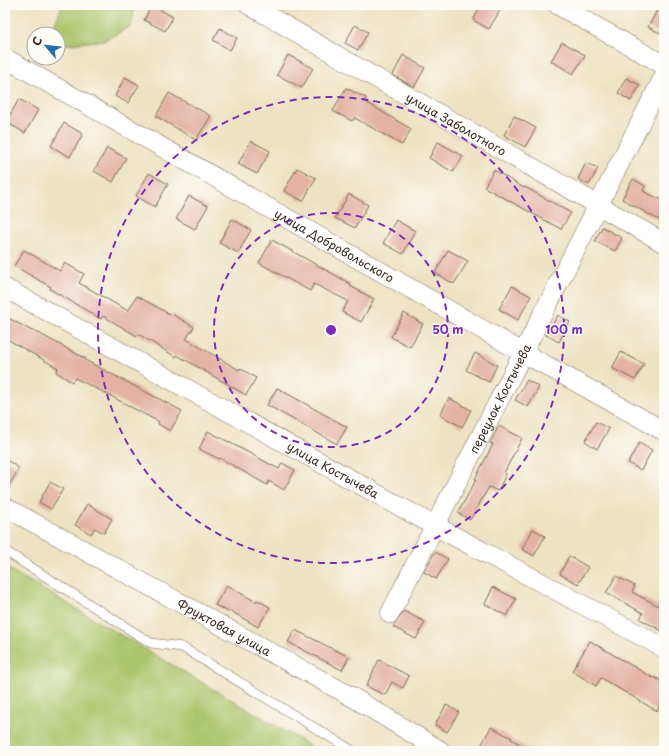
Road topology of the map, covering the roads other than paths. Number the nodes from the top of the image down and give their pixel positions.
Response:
1 (249, 5) edge
2 (558, 5) edge
3 (5, 58) edge
4 (664, 65) edge
5 (664, 76) edge
6 (598, 206) junction
7 (664, 243) edge
8 (5, 288) edge
9 (522, 352) junction
10 (664, 431) edge
11 (5, 507) edge
12 (435, 526) junction
13 (5, 551) edge
14 (390, 614) dead end
15 (664, 648) edge
16 (353, 751) edge
17 (441, 751) edge

1 - 6 street, улица Заболотного
2 - 4 street
3 - 9 street, улица Добровольского
5 - 6 street, переулок Костычева
6 - 7 street, улица Заболотного
6 - 9 street, переулок Костычева
8 - 12 street, улица Костычева
9 - 10 street, улица Добровольского
9 - 12 street, переулок Костычева
11 - 17 street, Фруктовая улица
12 - 14 street, переулок Костычева
12 - 15 street, улица Костычева
13 - 16 lane

